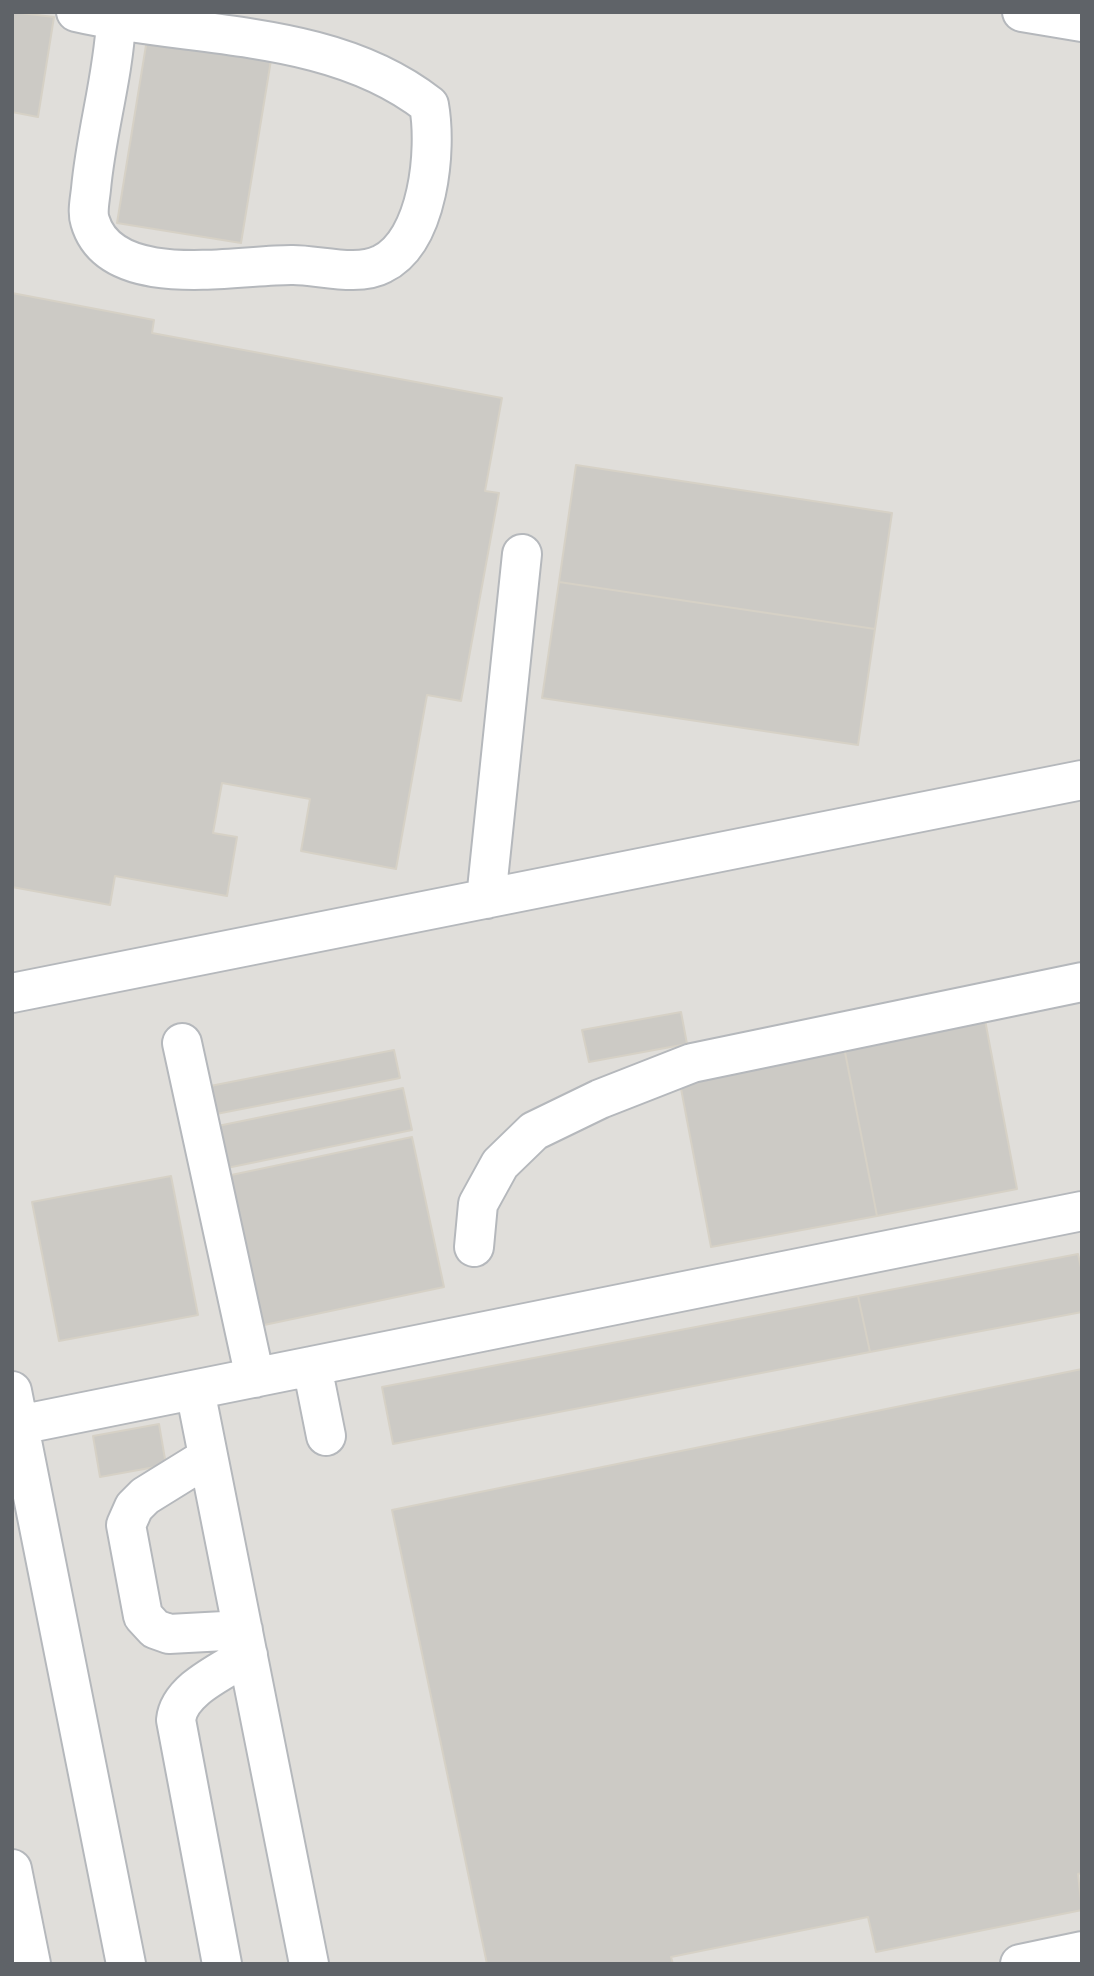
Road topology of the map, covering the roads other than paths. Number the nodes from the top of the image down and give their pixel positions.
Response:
1 (76, 12) edge
2 (1022, 12) edge
3 (116, 22) junction
4 (1082, 22) edge
5 (522, 554) dead end
6 (1082, 780) edge
7 (486, 899) junction
8 (1082, 982) edge
9 (12, 993) edge
10 (182, 1043) dead end
11 (1082, 1211) edge
12 (474, 1247) dead end
13 (312, 1366) junction
14 (255, 1378) junction
15 (195, 1390) junction
16 (16, 1408) edge
17 (326, 1436) dead end
18 (208, 1457) junction
19 (246, 1643) junction
20 (12, 1869) edge
21 (1082, 1951) edge
22 (31, 1964) edge
23 (126, 1964) edge
24 (222, 1964) edge
25 (309, 1964) edge
26 (1020, 1964) edge

1 - 3 lane
2 - 4 lane
3 - 3 lane
5 - 7 lane
6 - 7 lane
7 - 9 lane
8 - 12 lane
10 - 14 lane
11 - 13 lane
13 - 14 lane
13 - 17 lane
14 - 15 lane
15 - 16 lane
15 - 18 lane
16 - 23 lane
18 - 19 lane
18 - 19 lane
19 - 24 lane
19 - 25 lane
20 - 22 lane
21 - 26 lane

